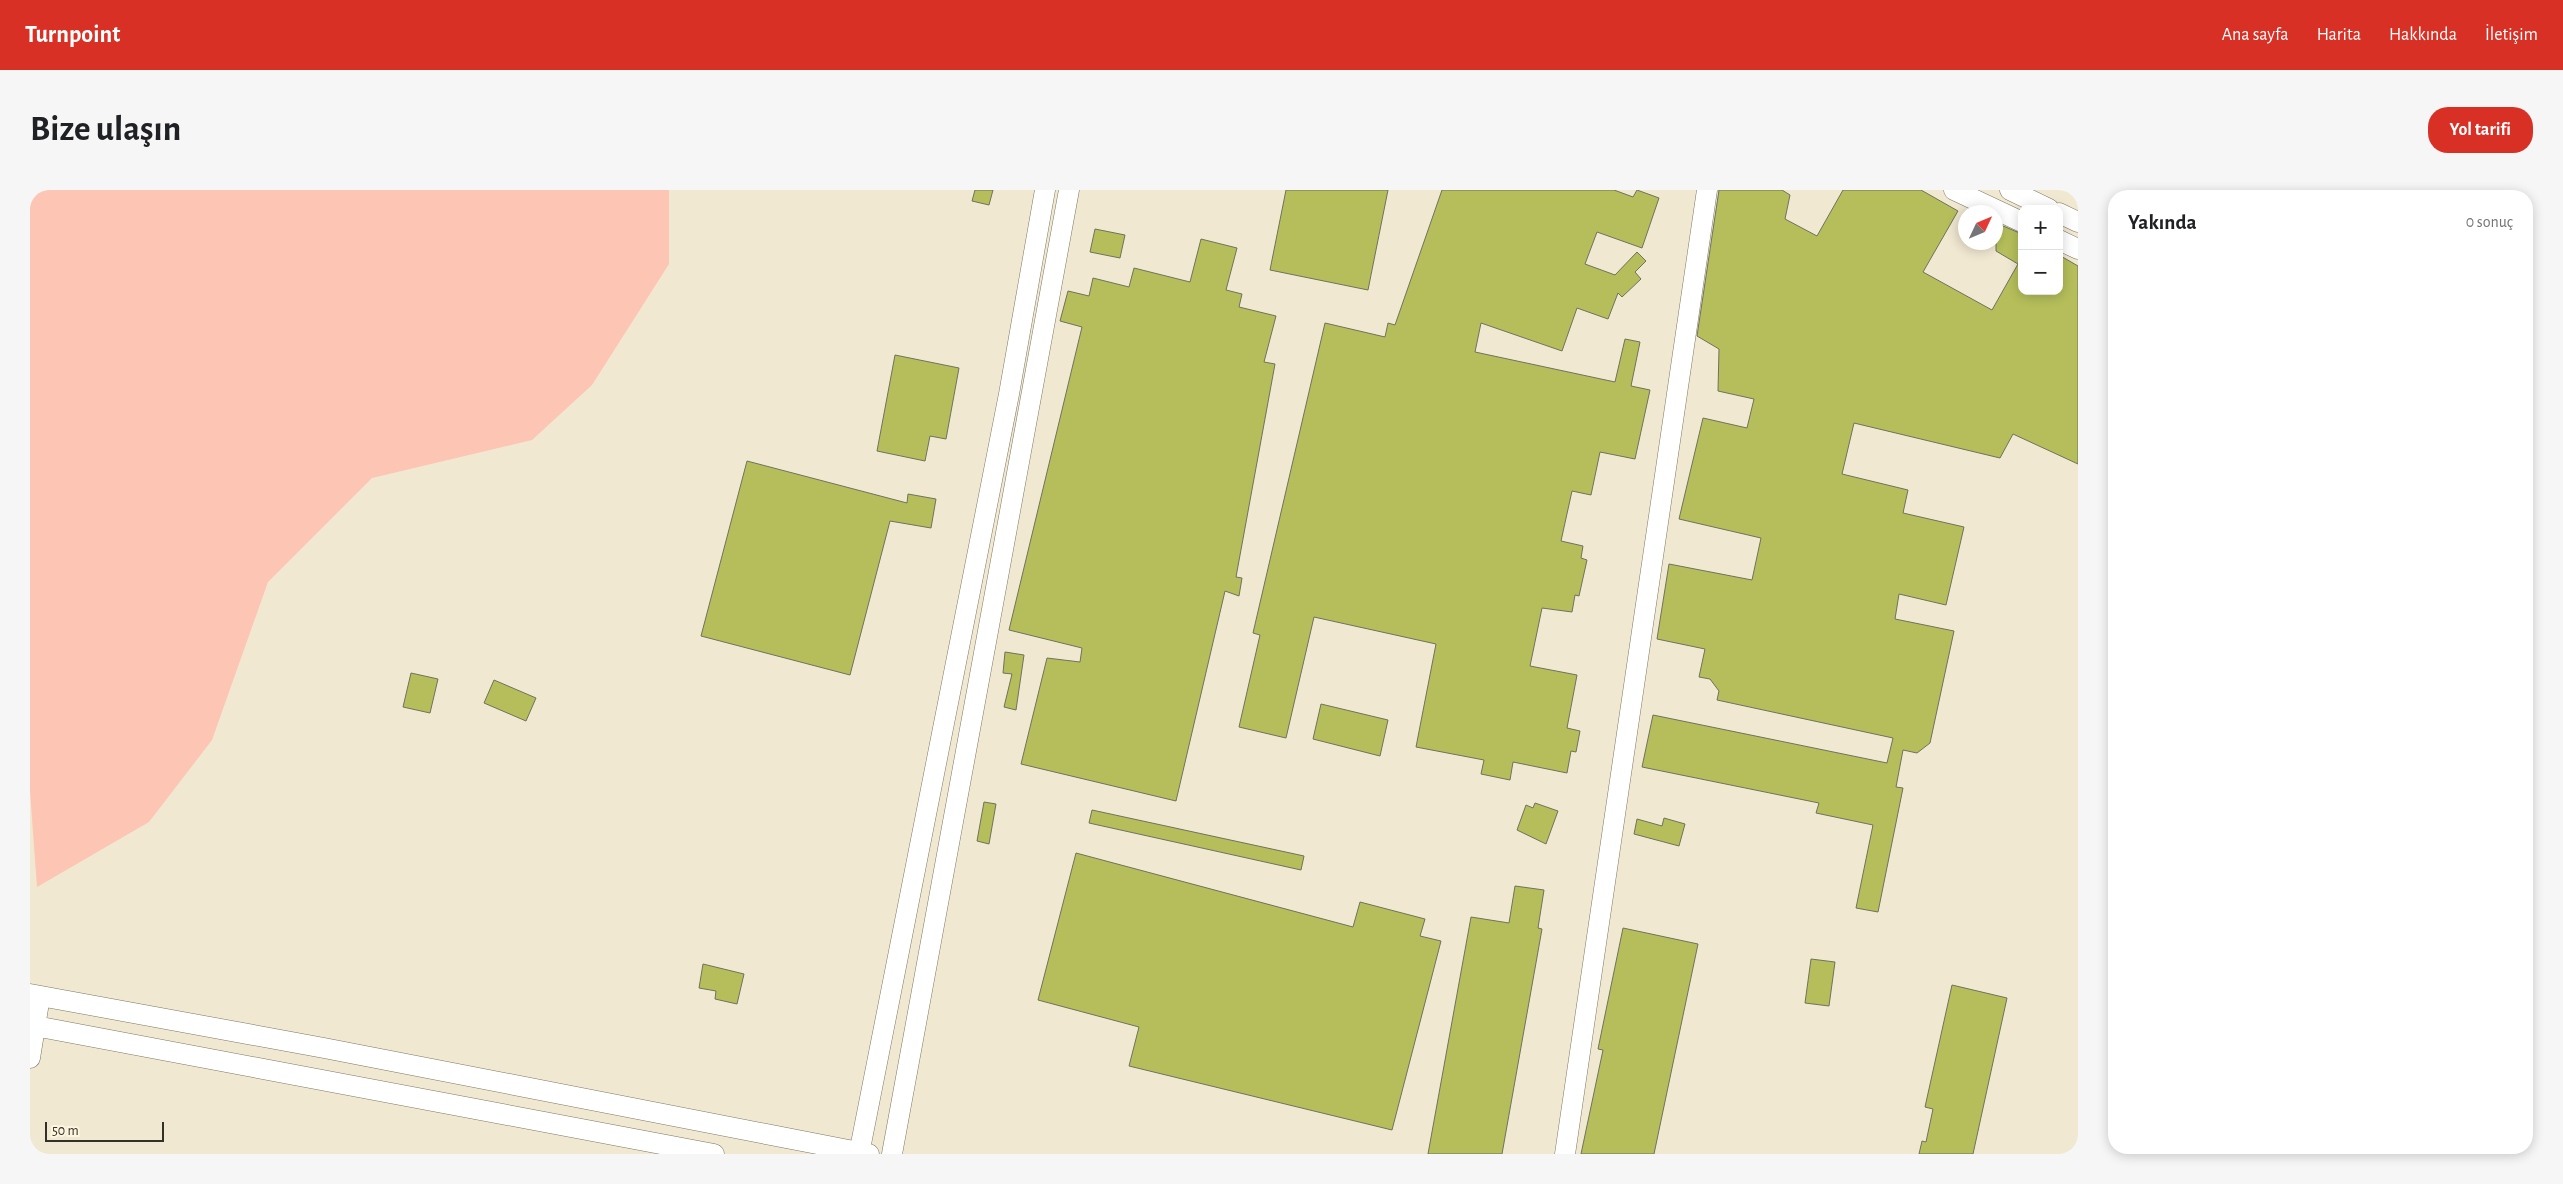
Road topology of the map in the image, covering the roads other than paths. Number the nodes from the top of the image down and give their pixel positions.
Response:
1 (1045, 190) edge
2 (1069, 190) edge
3 (1707, 190) edge
4 (1954, 190) edge
5 (2010, 190) edge
6 (2042, 205) edge
7 (2063, 215) edge
8 (2018, 220) edge
9 (2078, 222) edge
10 (2063, 242) edge
11 (2078, 249) edge
12 (35, 995) edge
13 (33, 1026) edge
14 (30, 1058) edge
15 (714, 1154) edge
16 (862, 1154) edge
17 (892, 1154) edge
18 (1565, 1154) edge

1 - 16 street
2 - 17 street
3 - 18 street
4 - 8 street
5 - 6 street
7 - 9 street
10 - 11 street
12 - 13 street
12 - 16 street
13 - 14 street
13 - 15 street

